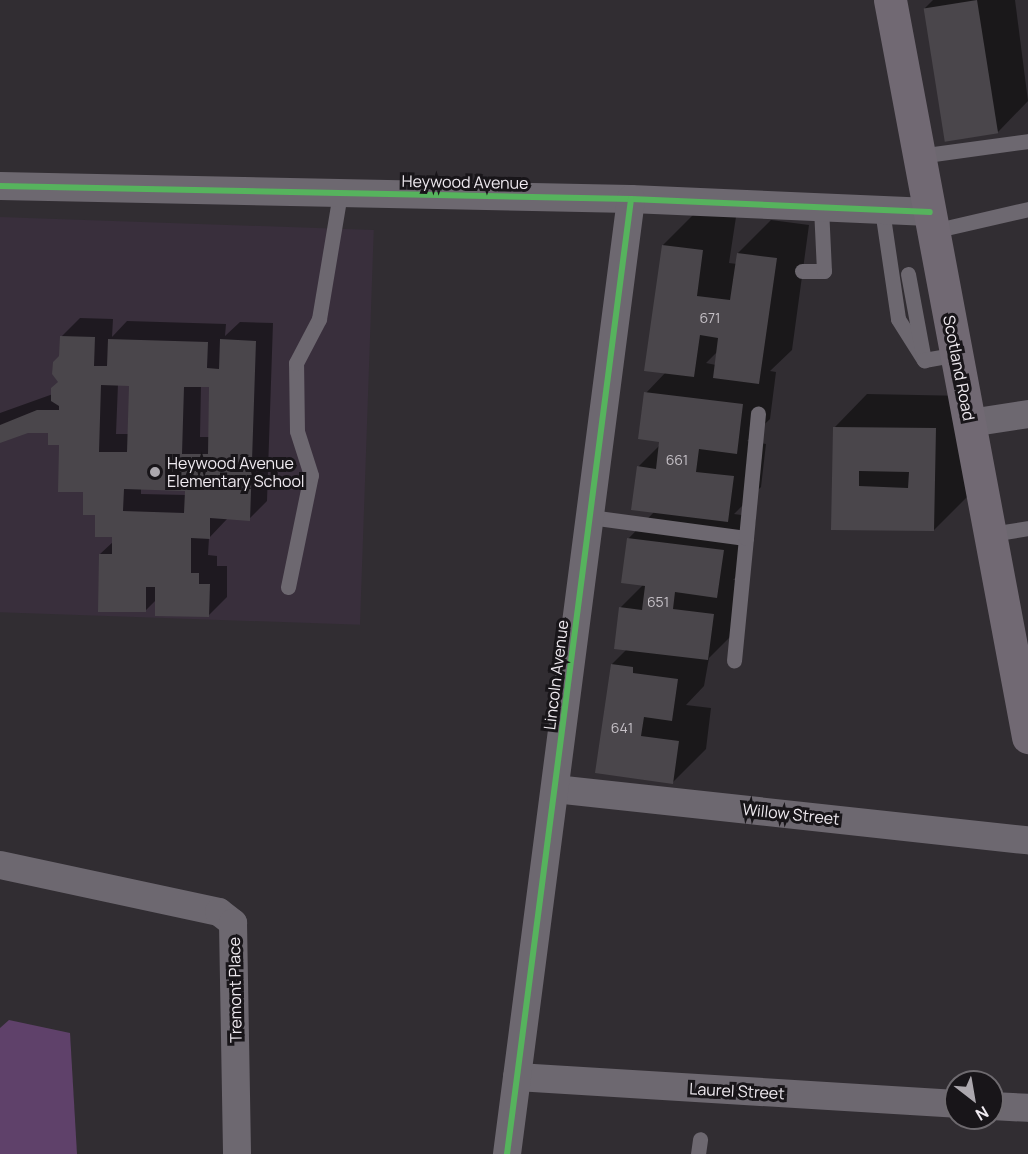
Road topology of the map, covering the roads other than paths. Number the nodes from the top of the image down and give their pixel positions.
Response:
1 (890, 0) edge
2 (1028, 141) edge
3 (919, 156) junction
4 (0, 186) edge
5 (340, 193) junction
6 (631, 199) junction
7 (821, 208) junction
8 (1028, 209) edge
9 (882, 210) junction
10 (932, 222) junction
11 (940, 270) junction
12 (802, 271) dead end
13 (908, 274) junction
14 (891, 277) junction
15 (957, 354) junction
16 (924, 360) junction
17 (758, 414) dead end
18 (1028, 414) edge
19 (970, 423) junction
20 (590, 517) junction
21 (1028, 528) edge
22 (991, 534) junction
23 (746, 538) junction
24 (288, 587) dead end
25 (735, 660) dead end
26 (1028, 737) edge
27 (555, 789) junction
28 (1028, 840) edge
29 (0, 865) edge
30 (517, 1077) junction
31 (944, 1103) edge
32 (1004, 1107) edge
33 (1028, 1108) edge
34 (237, 1154) edge
35 (507, 1154) edge

1 - 3 main road, Scotland Road
2 - 3 lane
3 - 10 main road, Scotland Road
4 - 5 street, Heywood Avenue
5 - 6 street, Heywood Avenue
5 - 24 lane
6 - 7 street, Heywood Avenue
6 - 20 street, Lincoln Avenue
7 - 9 street, Heywood Avenue
7 - 12 lane
8 - 10 lane
9 - 10 street, Heywood Avenue
9 - 14 lane
10 - 11 main road, Scotland Road
11 - 13 lane
11 - 15 main road, Scotland Road
13 - 14 lane
13 - 16 lane
14 - 16 lane
15 - 16 lane
15 - 19 main road, Scotland Road
17 - 23 lane
18 - 19 street
19 - 22 main road, Scotland Road
20 - 23 lane
20 - 27 street, Lincoln Avenue
21 - 22 lane
22 - 26 main road, Scotland Road
23 - 25 lane
27 - 28 street, Willow Street
27 - 30 street, Lincoln Avenue
29 - 34 street, Tremont Place
30 - 31 street, Laurel Street
30 - 35 street, Lincoln Avenue
32 - 33 street

